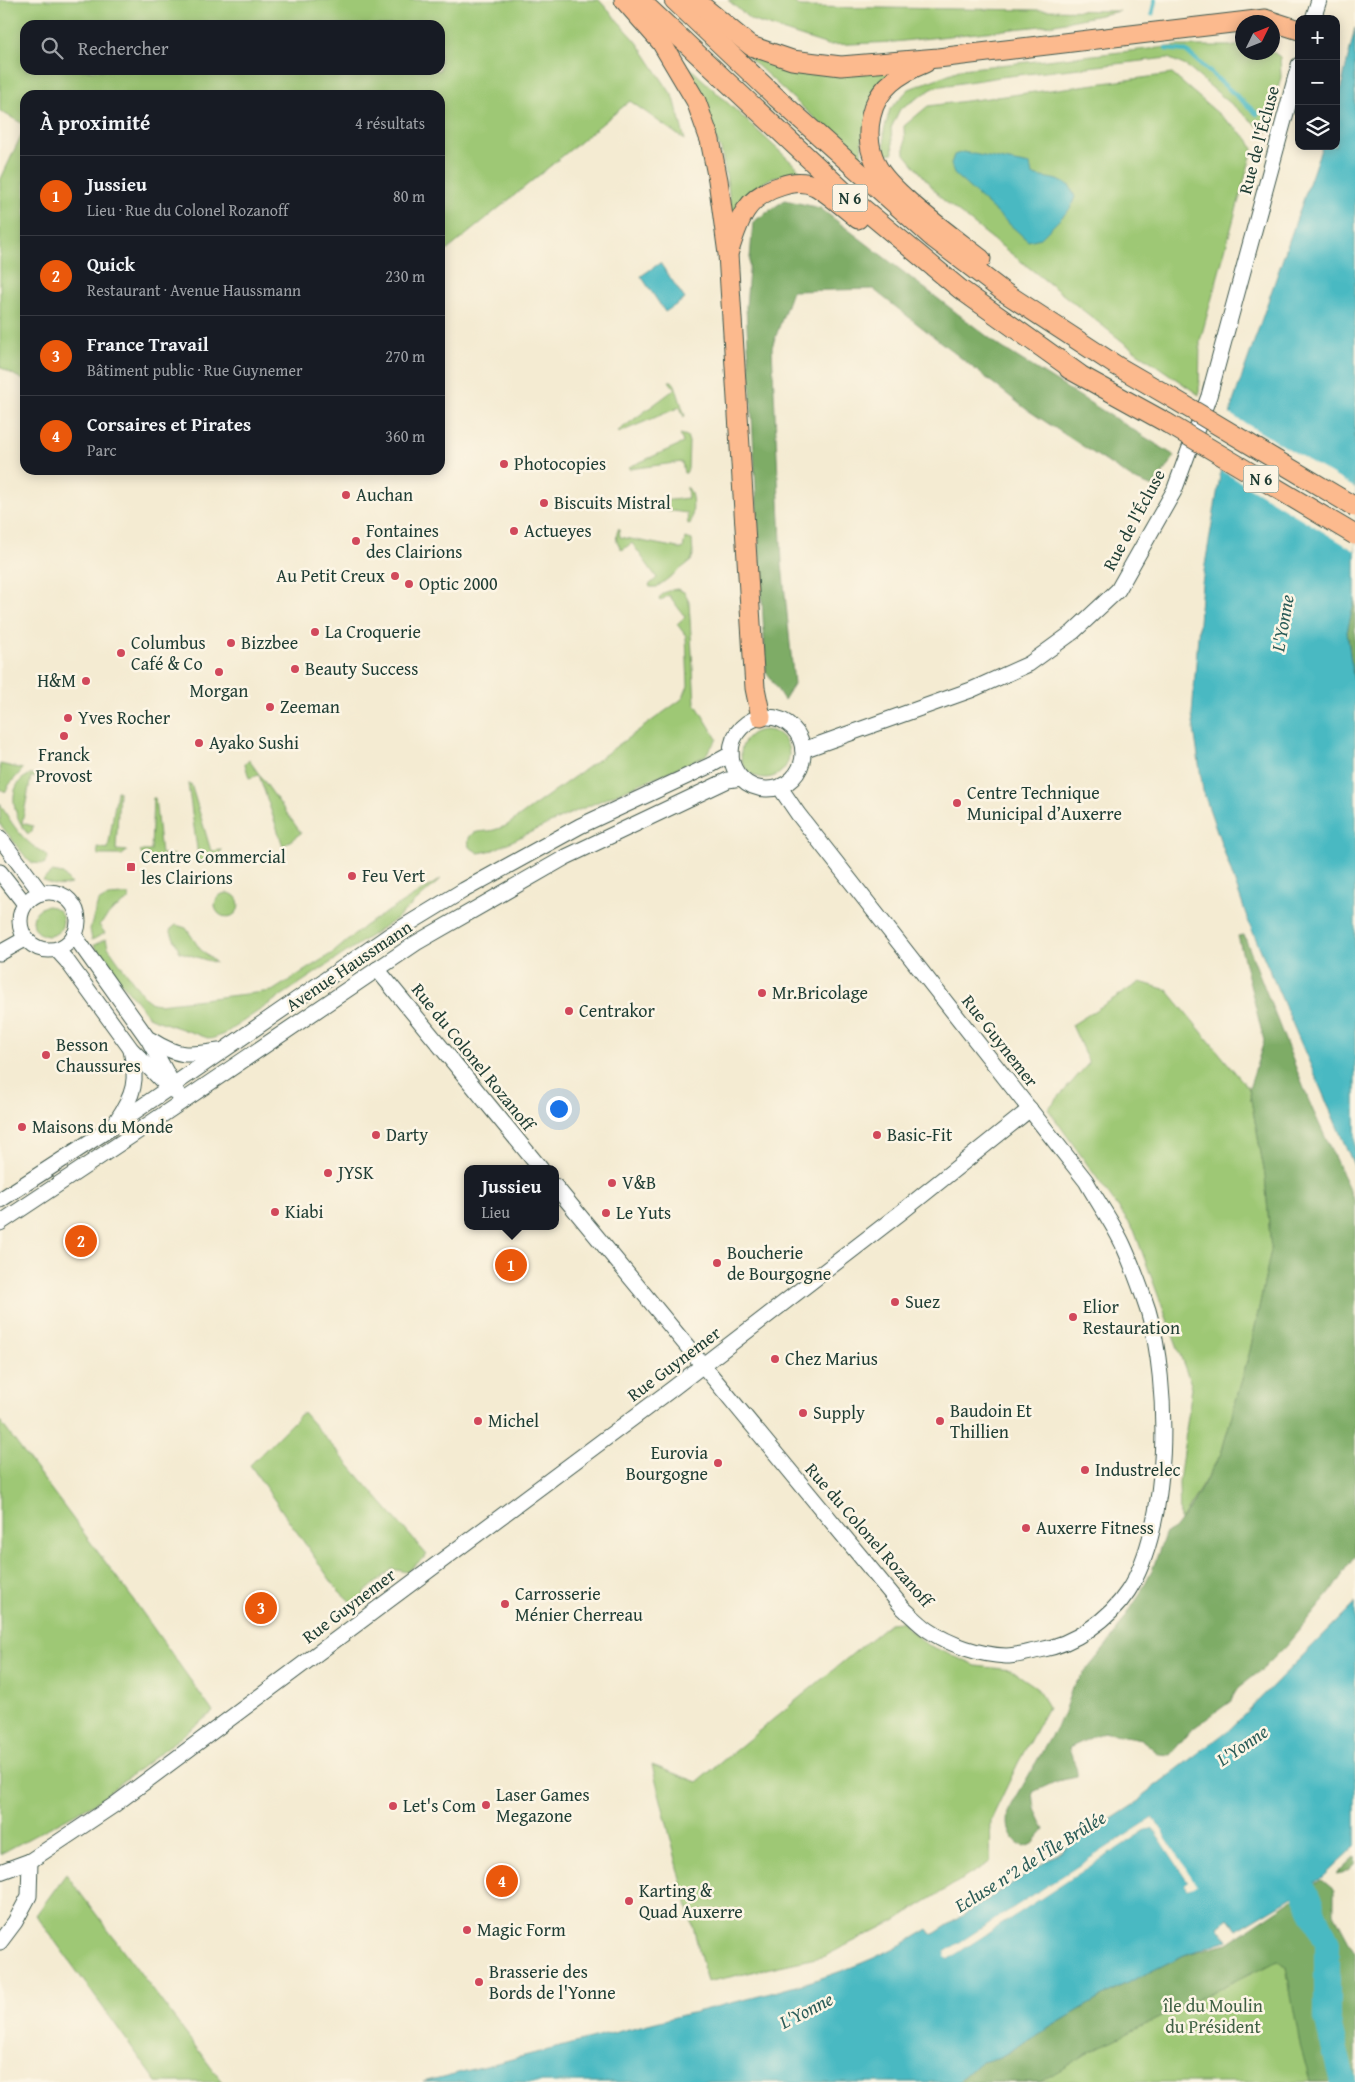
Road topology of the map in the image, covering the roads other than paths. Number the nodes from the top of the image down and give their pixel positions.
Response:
1 (624, 0) edge
2 (640, 0) edge
3 (674, 0) edge
4 (695, 0) edge
5 (1319, 0) edge
6 (1313, 15) edge
7 (1295, 29) edge
8 (938, 58) junction
9 (1295, 80) edge
10 (728, 254) junction
11 (1117, 366) junction
12 (1079, 374) junction
13 (1355, 507) edge
14 (1355, 535) edge
15 (761, 718) junction
16 (803, 750) junction
17 (731, 754) junction
18 (741, 778) junction
19 (782, 786) junction
20 (0, 838) edge
21 (0, 872) edge
22 (41, 893) junction
23 (25, 904) junction
24 (74, 935) junction
25 (25, 938) junction
26 (57, 950) junction
27 (0, 953) edge
28 (377, 969) junction
29 (148, 1039) junction
30 (131, 1049) junction
31 (222, 1051) junction
32 (171, 1086) junction
33 (183, 1101) junction
34 (1030, 1109) junction
35 (111, 1128) junction
36 (538, 1165) edge
37 (559, 1191) edge
38 (0, 1200) edge
39 (0, 1223) edge
40 (703, 1366) junction
41 (30, 1861) junction
42 (0, 1872) edge
43 (0, 1942) edge

1 - 10 main road
2 - 12 main road, N 6
3 - 11 main road, N 6
4 - 8 main road
5 - 6 street
7 - 8 main road
8 - 11 main road
9 - 16 street, Rue de l'Écluse
10 - 12 main road
10 - 15 main road
11 - 13 main road, N 6, bridge
12 - 14 main road, N 6, bridge
15 - 16 street
15 - 17 street
16 - 19 street
17 - 18 street
17 - 31 street, Avenue Haussmann
18 - 19 street
18 - 28 street, Avenue Haussmann
19 - 34 street, Rue Guynemer
20 - 22 street
21 - 23 street
22 - 23 street
22 - 24 street
23 - 25 street
24 - 26 street
24 - 29 street
25 - 26 street
25 - 27 street
26 - 30 street
28 - 33 street, Avenue Haussmann
28 - 36 street, Rue du Colonel Rozanoff
29 - 31 street
29 - 32 street
30 - 32 street
30 - 35 street
31 - 32 street, Avenue Haussmann
32 - 33 street
32 - 35 street, Avenue Haussmann
33 - 39 street, Avenue Haussmann
34 - 40 street, Rue Guynemer
34 - 40 street, Rue du Colonel Rozanoff
35 - 38 street, Avenue Haussmann
37 - 40 street, Rue du Colonel Rozanoff
40 - 41 street, Rue Guynemer
41 - 42 street, Rue Guynemer
41 - 43 street

